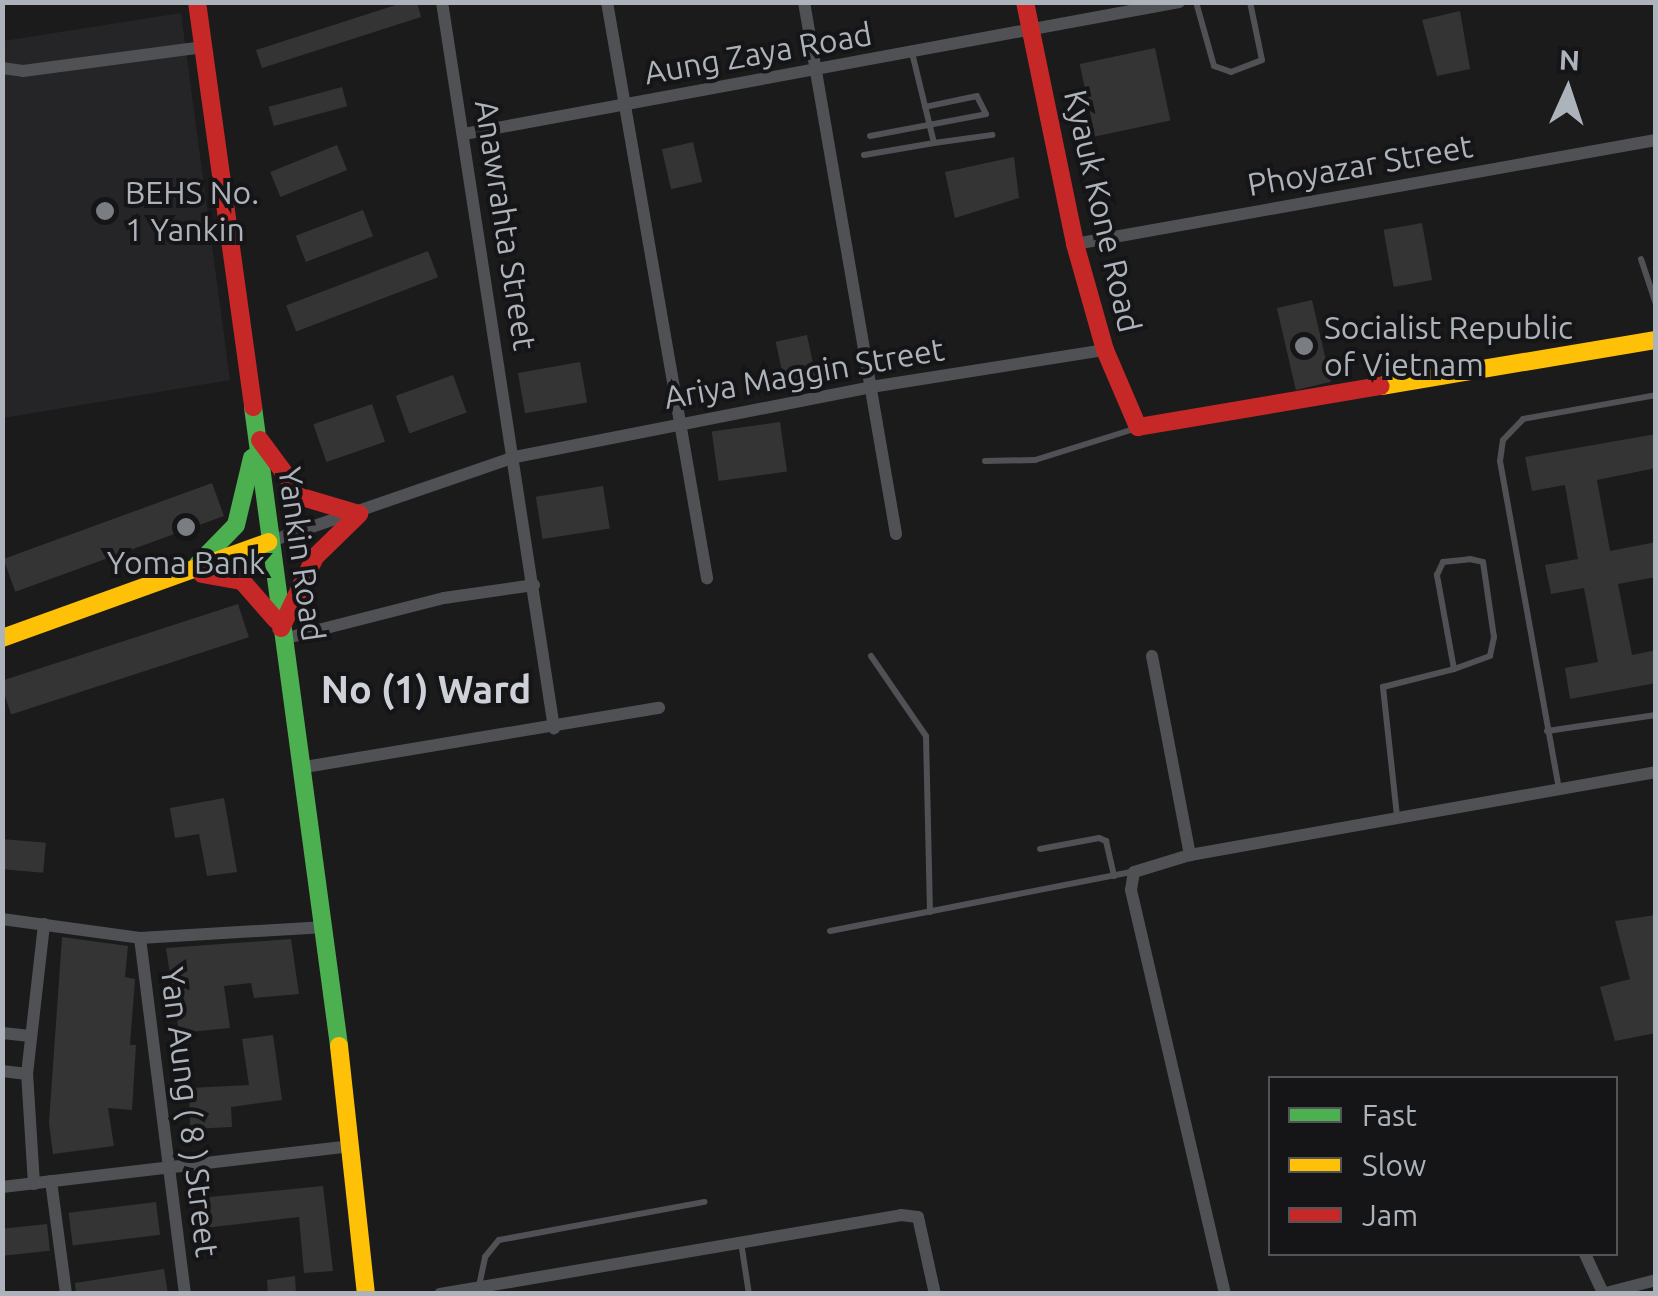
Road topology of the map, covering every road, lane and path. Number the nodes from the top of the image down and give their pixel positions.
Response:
1 (197, 2) edge
2 (442, 2) edge
3 (607, 2) edge
4 (804, 2) edge
5 (1026, 2) edge
6 (1179, 2) edge
7 (1196, 2) edge
8 (1250, 2) edge
9 (1030, 31) junction
10 (203, 47) junction
11 (912, 53) junction
12 (2, 68) edge
13 (816, 71) junction
14 (625, 105) junction
15 (925, 106) junction
16 (929, 124) junction
17 (464, 134) junction
18 (992, 135) dead end
19 (870, 136) dead end
20 (1656, 140) edge
21 (934, 143) junction
22 (864, 156) dead end
23 (1075, 244) junction
24 (1641, 259) dead end
25 (1656, 304) edge
26 (1656, 340) edge
27 (1104, 350) junction
28 (871, 387) junction
29 (1656, 395) edge
30 (682, 423) junction
31 (1138, 427) junction
32 (255, 431) junction
33 (515, 457) junction
34 (985, 462) dead end
35 (359, 514) junction
36 (896, 534) dead end
37 (268, 542) junction
38 (186, 574) junction
39 (707, 578) dead end
40 (534, 585) junction
41 (282, 634) junction
42 (2, 638) edge
43 (871, 656) dead end
44 (1152, 656) dead end
45 (1454, 669) junction
46 (659, 708) dead end
47 (1656, 714) edge
48 (554, 728) junction
49 (1547, 731) junction
50 (304, 767) junction
51 (1656, 772) edge
52 (1560, 790) junction
53 (1397, 816) junction
54 (1040, 849) dead end
55 (1190, 855) junction
56 (1134, 872) junction
57 (1114, 876) junction
58 (930, 912) junction
59 (2, 920) edge
60 (44, 924) junction
61 (326, 927) junction
62 (830, 931) dead end
63 (140, 938) junction
64 (2, 1034) edge
65 (32, 1036) junction
66 (2, 1070) edge
67 (27, 1074) junction
68 (352, 1146) junction
69 (169, 1167) junction
70 (51, 1182) junction
71 (34, 1184) junction
72 (2, 1187) edge
73 (705, 1202) dead end
74 (740, 1242) junction
75 (1586, 1256) edge
76 (1656, 1280) edge
77 (479, 1286) junction
78 (1602, 1293) edge
79 (66, 1294) edge
80 (185, 1294) edge
81 (366, 1294) edge
82 (440, 1294) edge
83 (749, 1294) edge
84 (935, 1294) edge
85 (1224, 1294) edge

1 - 10 main road, Yankin Road
2 - 17 street, Anawrahta Street
3 - 14 street
4 - 13 street
5 - 9 main road, Kyauk Kone Road
6 - 9 street, Aung Zaya Road
7 - 8 lane
9 - 11 street, Aung Zaya Road
9 - 23 main road, Kyauk Kone Road
10 - 12 street
10 - 32 main road, Yankin Road
11 - 13 street, Aung Zaya Road
11 - 15 lane
13 - 14 street, Aung Zaya Road
13 - 28 street
14 - 17 street, Aung Zaya Road
14 - 30 street
15 - 16 lane
15 - 16 lane
16 - 19 lane
16 - 21 lane
17 - 33 street, Anawrahta Street
18 - 21 lane
20 - 23 street, Phoyazar Street
21 - 22 lane
23 - 27 main road, Kyauk Kone Road
24 - 25 lane
26 - 31 main road
27 - 28 street, Ariya Maggin Street
27 - 31 main road, Kyauk Kone Road
28 - 30 street, Ariya Maggin Street
28 - 36 street
29 - 49 lane
30 - 33 street, Ariya Maggin Street
30 - 39 street
31 - 34 lane
32 - 35 main road
32 - 37 main road, Yankin Road
32 - 38 main road
33 - 35 street, Ariya Maggin Street
33 - 40 street
35 - 37 street, Ariya Maggin Street
35 - 41 main road
37 - 38 main road
37 - 41 main road, Yankin Road
38 - 41 main road
38 - 42 main road
40 - 41 street
40 - 48 street
41 - 50 main road, Yankin Road
43 - 58 lane
44 - 55 street
45 - 45 lane
45 - 53 lane
46 - 48 street
47 - 49 lane
48 - 50 street
49 - 52 lane
50 - 61 main road, Yankin Road
51 - 52 street
52 - 53 street
53 - 55 street
54 - 57 lane
55 - 56 street
56 - 57 lane
56 - 85 street
57 - 58 lane
58 - 62 lane
59 - 60 street
60 - 63 street
60 - 65 street
61 - 63 street
61 - 68 main road, Yankin Road
63 - 69 street, Yan Aung ( 8 ) Street
64 - 65 street
65 - 67 street
66 - 67 street
67 - 71 street
68 - 69 street
68 - 81 main road, Yankin Road
69 - 70 street
69 - 80 street, Yan Aung ( 8 ) Street
70 - 71 street
70 - 79 street
71 - 72 street
73 - 77 lane
74 - 77 street
74 - 83 lane
74 - 84 street
75 - 78 street
76 - 78 street
77 - 82 street

